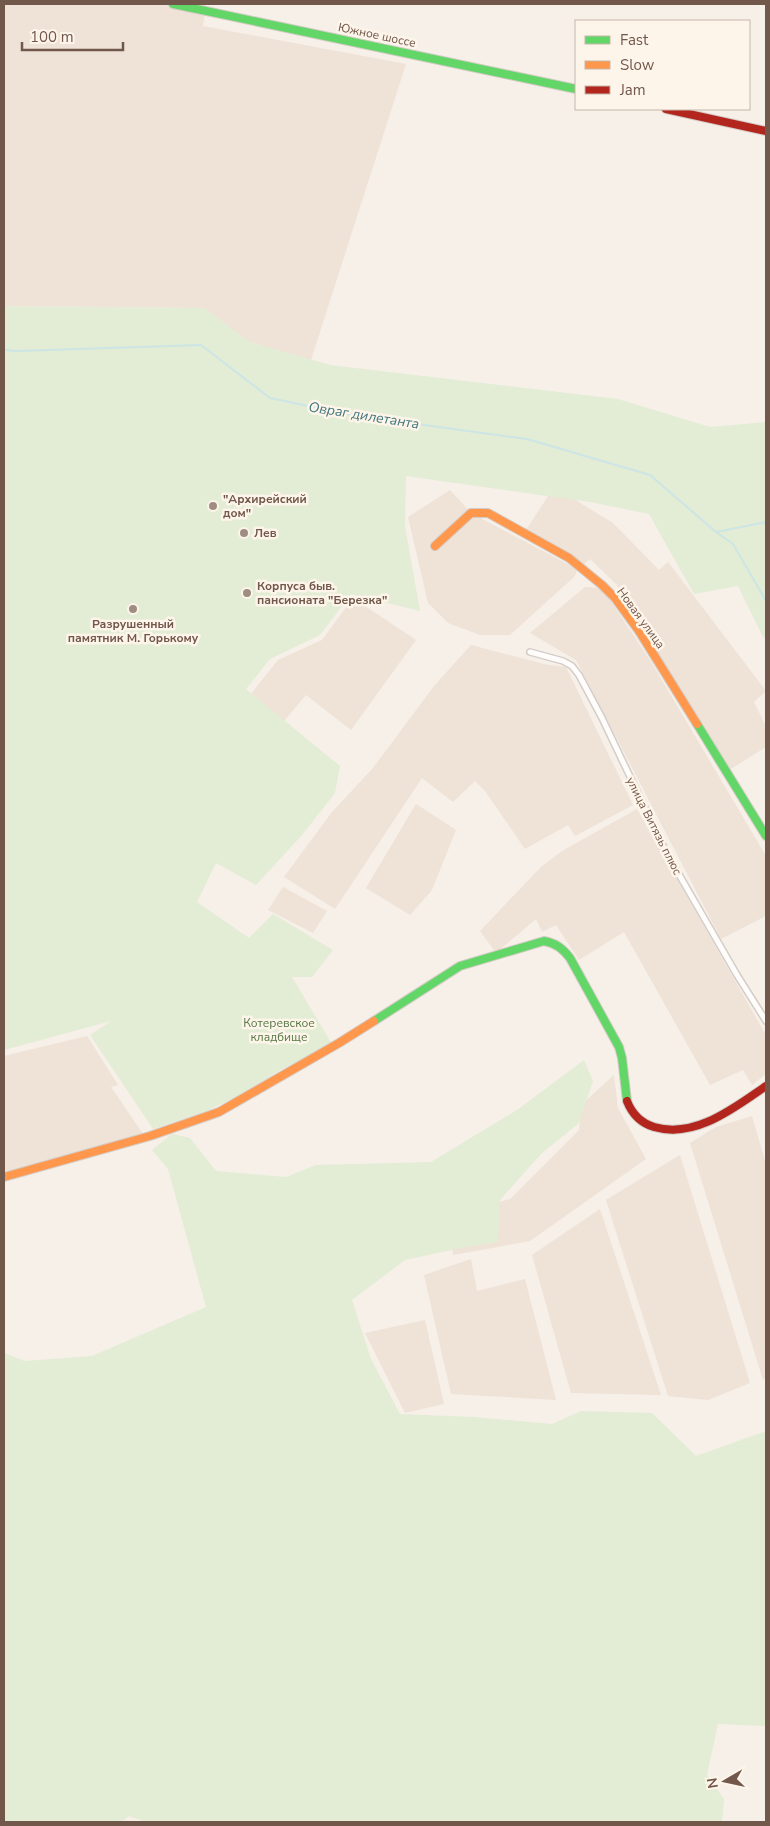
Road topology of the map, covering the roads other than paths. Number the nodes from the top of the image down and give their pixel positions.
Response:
1 (173, 4) edge
2 (575, 89) edge
3 (671, 110) edge
4 (766, 131) edge
5 (435, 546) dead end
6 (530, 652) dead end
7 (766, 836) edge
8 (766, 1021) edge
9 (766, 1086) edge
10 (4, 1176) edge

1 - 2 street, Южное шоссе
3 - 4 street
5 - 7 street, Новая улица
6 - 8 street, улица Витязь плюс
9 - 10 street

